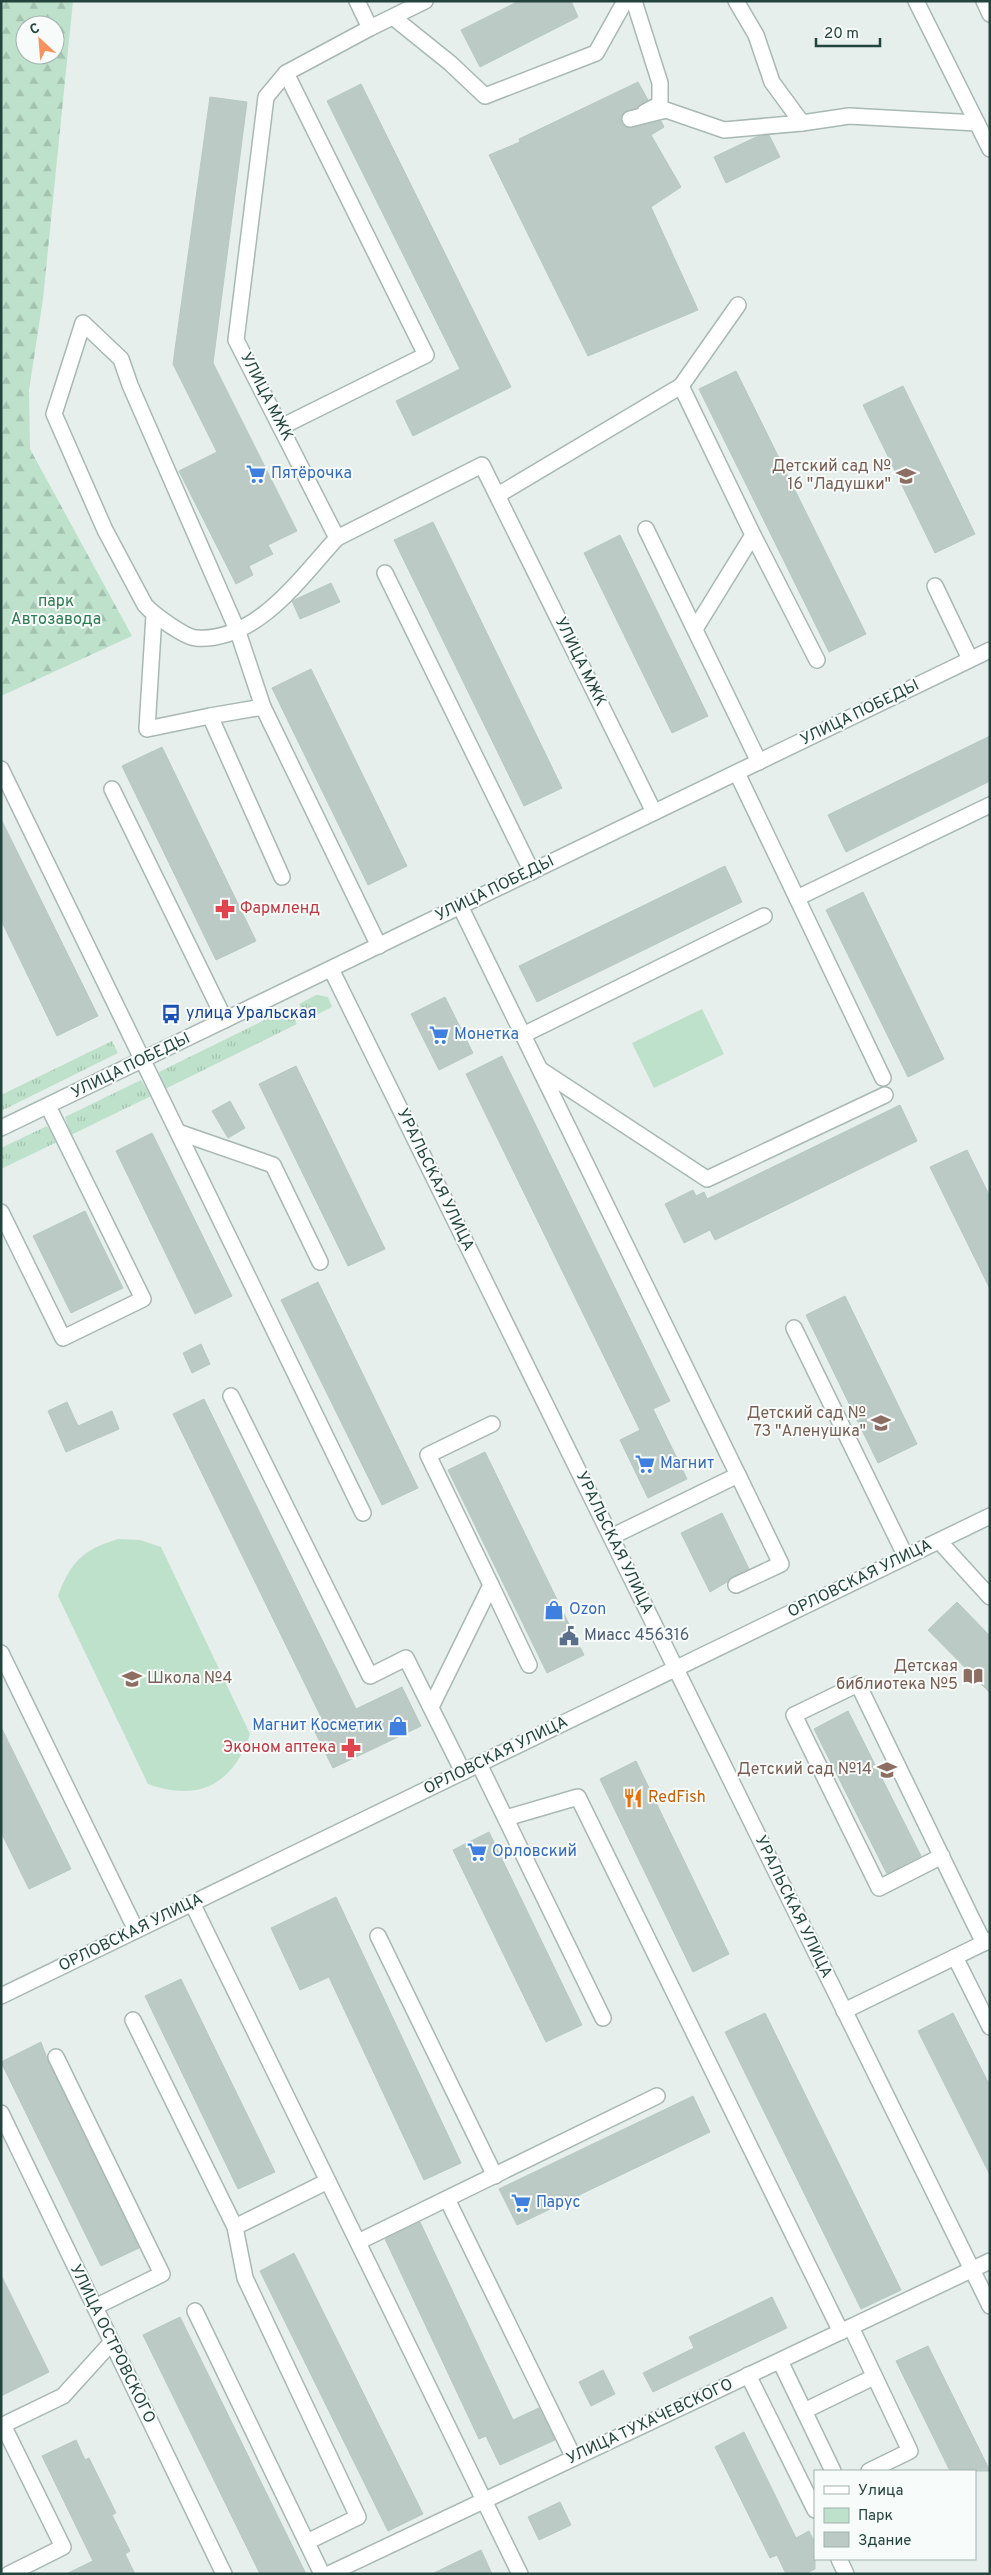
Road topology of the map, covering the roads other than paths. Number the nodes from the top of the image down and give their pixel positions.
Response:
1 (357, 1) edge
2 (425, 1) edge
3 (624, 1) edge
4 (634, 1) edge
5 (736, 1) edge
6 (916, 1) edge
7 (984, 1) edge
8 (990, 14) edge
9 (394, 18) junction
10 (370, 28) junction
11 (286, 73) junction
12 (802, 123) junction
13 (977, 123) junction
14 (990, 149) edge
15 (738, 305) dead end
16 (681, 386) junction
17 (281, 427) junction
18 (498, 496) junction
19 (646, 529) dead end
20 (753, 534) junction
21 (337, 538) junction
22 (385, 573) dead end
23 (935, 586) dead end
24 (154, 615) junction
25 (695, 629) junction
26 (238, 632) junction
27 (990, 650) edge
28 (817, 660) dead end
29 (970, 660) junction
30 (263, 707) junction
31 (210, 716) junction
32 (759, 762) junction
33 (1, 769) edge
34 (737, 773) junction
35 (112, 790) dead end
36 (990, 805) edge
37 (654, 812) junction
38 (532, 872) junction
39 (282, 877) dead end
40 (798, 898) junction
41 (460, 906) junction
42 (764, 916) dead end
43 (379, 946) junction
44 (331, 969) junction
45 (225, 1020) junction
46 (523, 1035) junction
47 (143, 1060) junction
48 (540, 1069) junction
49 (883, 1078) dead end
50 (886, 1095) dead end
51 (48, 1106) junction
52 (1, 1128) edge
53 (178, 1132) junction
54 (1, 1212) edge
55 (320, 1262) dead end
56 (794, 1328) dead end
57 (230, 1396) dead end
58 (492, 1424) dead end
59 (738, 1476) junction
60 (363, 1513) dead end
61 (990, 1516) edge
62 (611, 1537) junction
63 (939, 1541) junction
64 (906, 1557) junction
65 (491, 1585) junction
66 (736, 1586) dead end
67 (990, 1597) edge
68 (1, 1653) edge
69 (529, 1665) dead end
70 (676, 1669) junction
71 (430, 1707) junction
72 (480, 1764) junction
73 (462, 1772) junction
74 (506, 1818) junction
75 (942, 1856) junction
76 (192, 1903) junction
77 (136, 1930) junction
78 (378, 1936) dead end
79 (987, 1941) edge
80 (955, 1957) junction
81 (1, 1996) edge
82 (844, 2011) junction
83 (603, 2018) dead end
84 (133, 2020) dead end
85 (990, 2027) edge
86 (56, 2057) dead end
87 (657, 2096) dead end
88 (1, 2113) edge
89 (495, 2176) junction
90 (328, 2181) junction
91 (447, 2199) junction
92 (235, 2227) junction
93 (358, 2242) junction
94 (990, 2261) edge
95 (972, 2270) junction
96 (990, 2306) edge
97 (95, 2307) junction
98 (195, 2311) dead end
99 (846, 2330) junction
100 (111, 2343) junction
101 (780, 2361) junction
102 (748, 2375) junction
103 (874, 2376) junction
104 (804, 2411) junction
105 (2, 2426) edge
106 (574, 2458) junction
107 (833, 2470) edge
108 (871, 2470) edge
109 (484, 2500) junction
110 (814, 2508) edge
111 (307, 2542) junction
112 (839, 2560) edge
113 (9, 2574) edge
114 (224, 2574) edge
115 (322, 2574) edge
116 (329, 2574) edge
117 (520, 2574) edge
118 (846, 2574) edge

1 - 10 street
2 - 9 street, УЛИЦА МЖК
3 - 9 street
4 - 12 street
5 - 12 street
6 - 13 street
7 - 8 street
9 - 10 street, УЛИЦА МЖК
10 - 11 street, УЛИЦА МЖК
11 - 17 street, УЛИЦА МЖК
11 - 17 street
12 - 13 street
13 - 14 street
15 - 16 street
16 - 18 street
16 - 20 street
17 - 21 street, УЛИЦА МЖК
18 - 21 street, УЛИЦА МЖК
18 - 37 street, УЛИЦА МЖК
19 - 25 street
20 - 25 street
20 - 28 street
21 - 26 street
22 - 38 street
23 - 29 street
24 - 26 street
24 - 26 street
24 - 31 street
25 - 32 street
26 - 30 street
27 - 29 street, УЛИЦА ПОБЕДЫ
29 - 32 street, УЛИЦА ПОБЕДЫ
30 - 31 street
30 - 43 street
31 - 39 street
32 - 34 street, УЛИЦА ПОБЕДЫ
33 - 47 street
34 - 37 street, УЛИЦА ПОБЕДЫ
34 - 40 street
35 - 45 street
36 - 40 street
37 - 38 street, УЛИЦА ПОБЕДЫ
38 - 41 street, УЛИЦА ПОБЕДЫ
40 - 49 street
41 - 43 street, УЛИЦА ПОБЕДЫ
41 - 46 street
42 - 46 street
43 - 44 street, УЛИЦА ПОБЕДЫ
44 - 45 street, УЛИЦА ПОБЕДЫ
44 - 62 street, УРАЛЬСКАЯ УЛИЦА
45 - 47 street, УЛИЦА ПОБЕДЫ
46 - 48 street
47 - 51 street, УЛИЦА ПОБЕДЫ
47 - 53 street
48 - 50 street
48 - 59 street
51 - 52 street, УЛИЦА ПОБЕДЫ
51 - 54 street
53 - 55 street
53 - 60 street
56 - 64 street
57 - 71 street
58 - 65 street
59 - 62 street
59 - 66 street
61 - 63 street, ОРЛОВСКАЯ УЛИЦА
62 - 70 street, УРАЛЬСКАЯ УЛИЦА
63 - 64 street, ОРЛОВСКАЯ УЛИЦА
63 - 67 street
64 - 70 street, ОРЛОВСКАЯ УЛИЦА
65 - 69 street
65 - 71 street
68 - 77 street
70 - 72 street, ОРЛОВСКАЯ УЛИЦА
70 - 82 street, УРАЛЬСКАЯ УЛИЦА
71 - 73 street
72 - 73 street, ОРЛОВСКАЯ УЛИЦА
72 - 74 street
73 - 76 street, ОРЛОВСКАЯ УЛИЦА
74 - 83 street
74 - 99 street
75 - 75 street
75 - 79 street
76 - 77 street, ОРЛОВСКАЯ УЛИЦА
76 - 90 street
77 - 81 street, ОРЛОВСКАЯ УЛИЦА
78 - 89 street
79 - 80 street
80 - 82 street
80 - 85 street
82 - 95 street, УРАЛЬСКАЯ УЛИЦА
84 - 92 street
86 - 97 street
87 - 89 street
88 - 97 street, УЛИЦА ОСТРОВСКОГО
89 - 91 street
90 - 92 street
90 - 93 street
91 - 93 street
91 - 106 street
92 - 111 street
93 - 109 street
94 - 95 street, УЛИЦА ТУХАЧЕВСКОГО
95 - 96 street, УРАЛЬСКАЯ УЛИЦА
95 - 99 street, УЛИЦА ТУХАЧЕВСКОГО
97 - 100 street, УЛИЦА ОСТРОВСКОГО
98 - 111 street
99 - 101 street, УЛИЦА ТУХАЧЕВСКОГО
99 - 103 street
100 - 105 street
100 - 114 street, УЛИЦА ОСТРОВСКОГО
101 - 102 street, УЛИЦА ТУХАЧЕВСКОГО
101 - 104 street
102 - 106 street, УЛИЦА ТУХАЧЕВСКОГО
102 - 110 street
103 - 104 street
103 - 108 street
104 - 107 street
105 - 113 street
106 - 109 street, УЛИЦА ТУХАЧЕВСКОГО
109 - 116 street, УЛИЦА ТУХАЧЕВСКОГО
109 - 117 street
111 - 115 street
112 - 118 street

